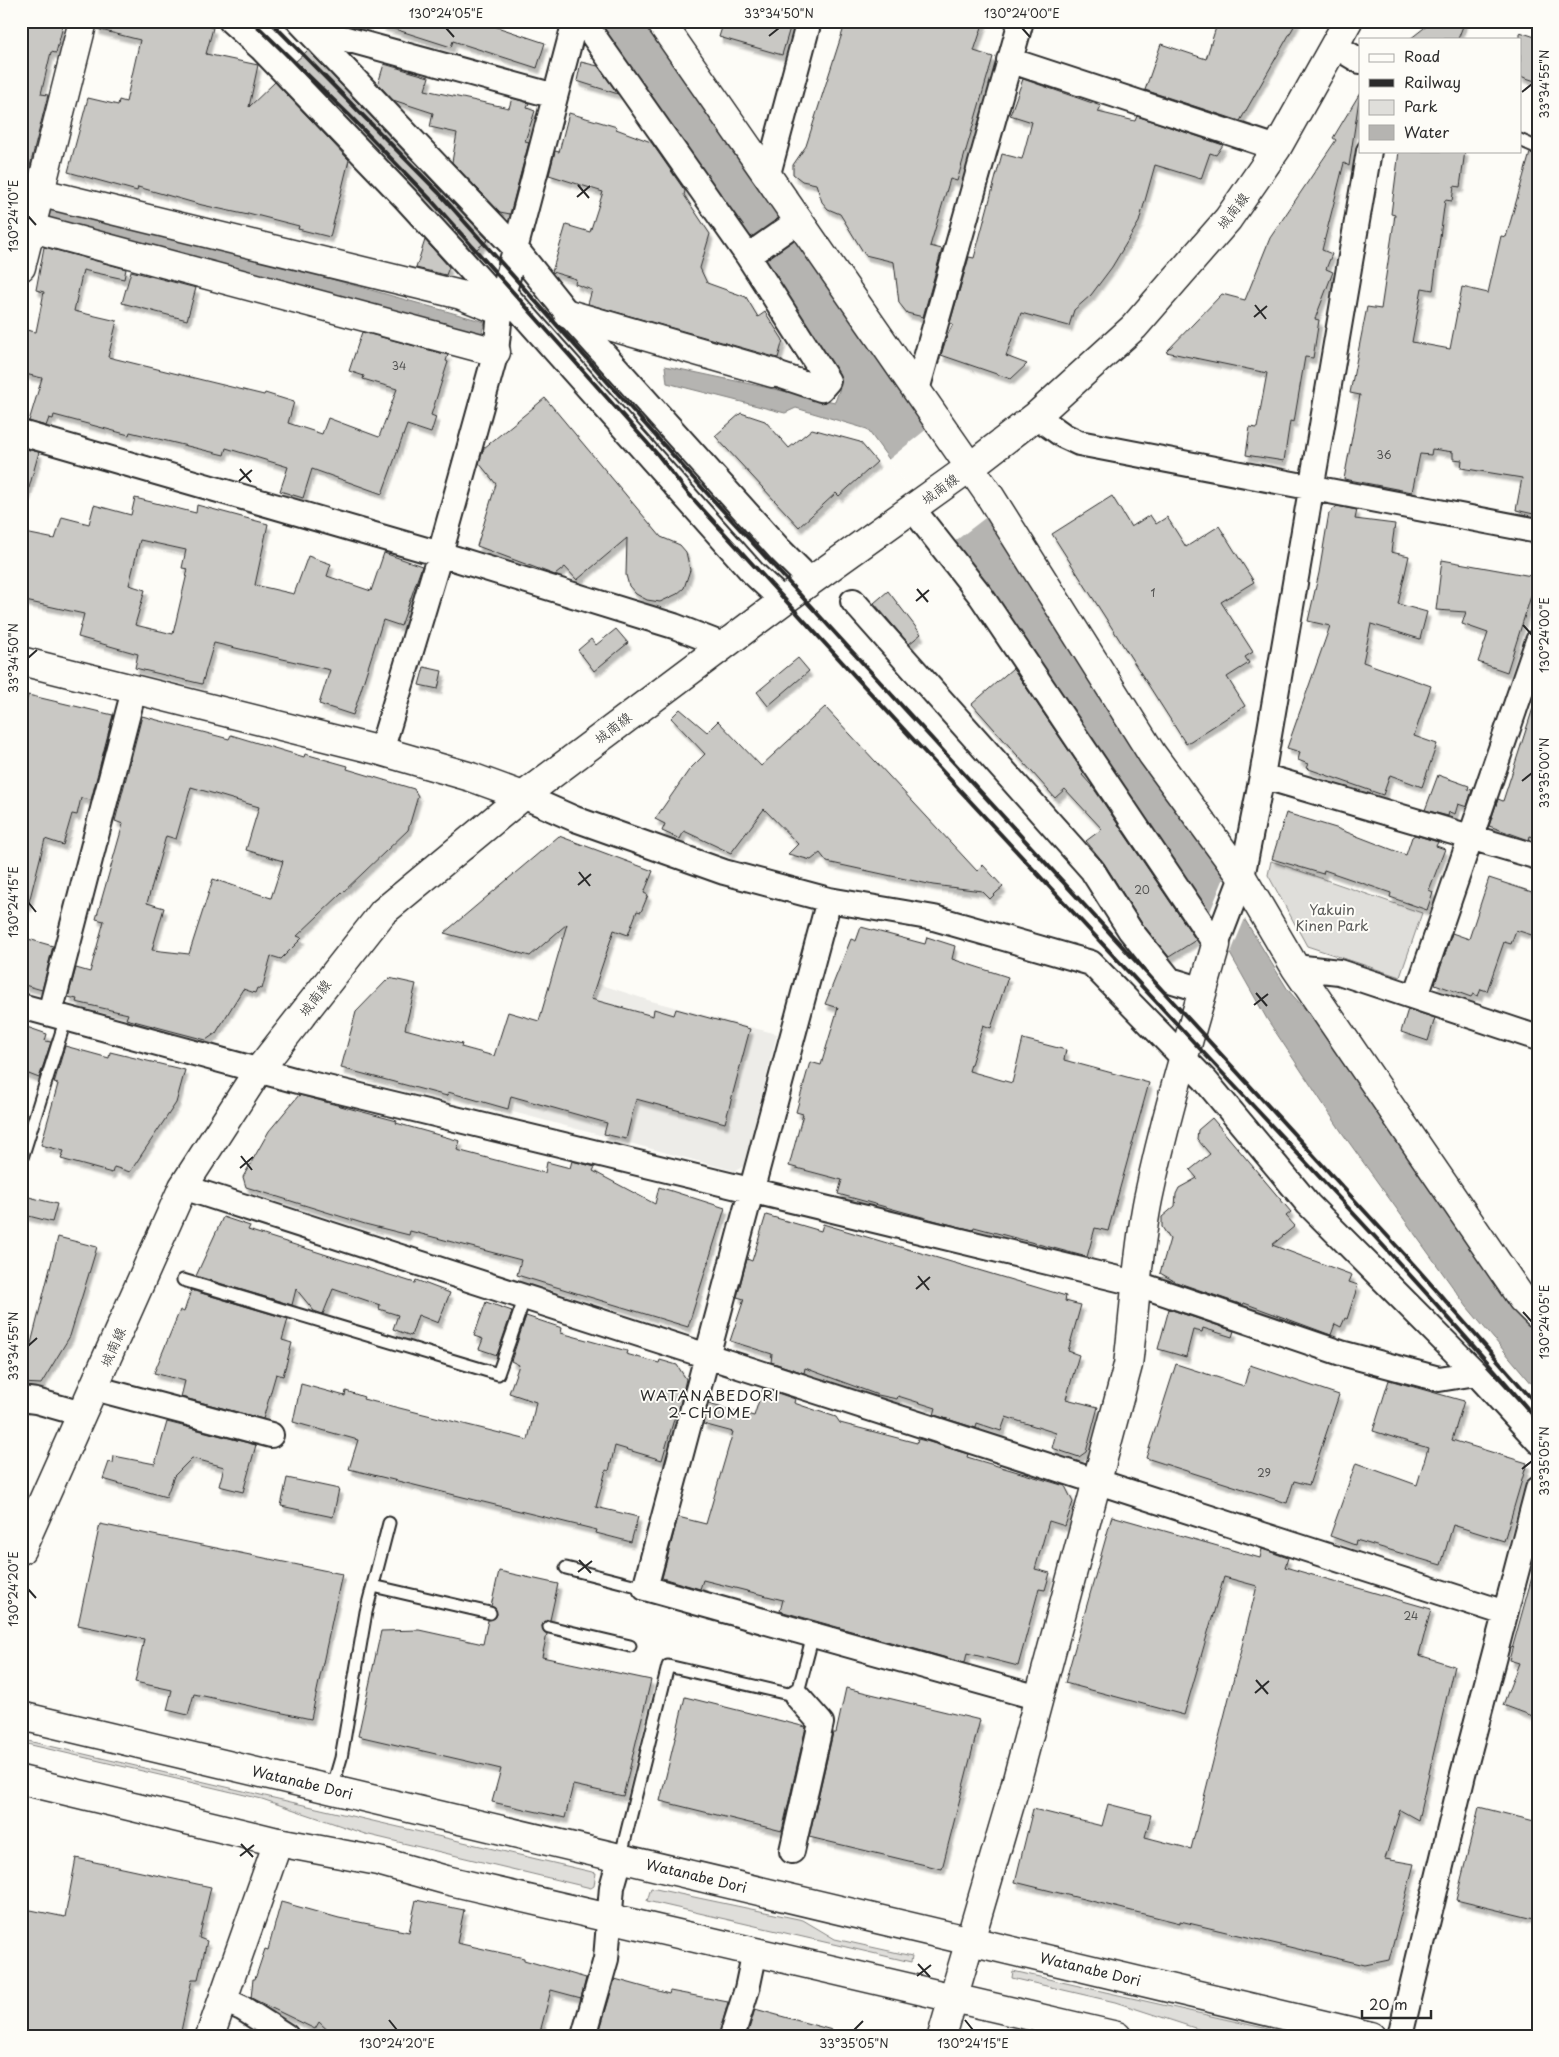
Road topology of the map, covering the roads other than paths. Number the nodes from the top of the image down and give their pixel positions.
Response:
1 (83, 21) edge
2 (231, 21) edge
3 (575, 21) edge
4 (583, 21) edge
5 (660, 21) edge
6 (809, 21) edge
7 (1021, 21) edge
8 (1348, 21) edge
9 (302, 25) edge
10 (1335, 46) junction
11 (1010, 60) junction
12 (1359, 60) edge
13 (555, 96) junction
14 (1522, 141) edge
15 (1277, 148) junction
16 (1538, 148) edge
17 (1369, 152) edge
18 (768, 174) junction
19 (31, 191) edge
20 (794, 224) junction
21 (27, 227) edge
22 (516, 249) junction
23 (750, 255) junction
24 (21, 267) edge
25 (502, 303) junction
26 (568, 314) junction
27 (496, 352) junction
28 (773, 374) joint
29 (916, 390) junction
30 (1036, 416) junction
31 (21, 434) edge
32 (965, 470) junction
33 (1311, 488) junction
34 (915, 506) junction
35 (1538, 531) edge
36 (440, 554) junction
37 (811, 581) junction
38 (783, 601) junction
39 (853, 601) dead end
40 (1538, 641) edge
41 (723, 646) junction
42 (21, 661) edge
43 (134, 690) junction
44 (381, 751) junction
45 (1262, 776) junction
46 (523, 796) junction
47 (1471, 837) junction
48 (1538, 857) edge
49 (1239, 885) junction
50 (830, 900) junction
51 (1217, 944) junction
52 (1295, 967) junction
53 (1203, 990) junction
54 (1416, 996) junction
55 (21, 1006) edge
56 (58, 1016) junction
57 (1538, 1038) edge
58 (1184, 1059) junction
59 (258, 1071) junction
60 (21, 1161) edge
61 (183, 1188) junction
62 (750, 1192) junction
63 (183, 1280) dead end
64 (1135, 1283) junction
65 (525, 1297) junction
66 (1538, 1315) edge
67 (706, 1355) junction
68 (1476, 1373) junction
69 (94, 1388) junction
70 (21, 1399) edge
71 (82, 1414) junction
72 (271, 1435) dead end
73 (1538, 1441) edge
74 (1097, 1482) junction
75 (1538, 1489) edge
76 (388, 1523) dead end
77 (21, 1550) edge
78 (566, 1568) dead end
79 (373, 1586) junction
80 (645, 1588) junction
81 (490, 1613) dead end
82 (1505, 1613) junction
83 (549, 1627) dead end
84 (813, 1635) junction
85 (630, 1646) dead end
86 (797, 1696) junction
87 (1039, 1698) junction
88 (21, 1716) edge
89 (21, 1780) edge
90 (332, 1789) junction
91 (278, 1842) junction
92 (792, 1851) dead end
93 (620, 1859) junction
94 (610, 1917) junction
95 (970, 1942) junction
96 (755, 1951) junction
97 (222, 1999) junction
98 (953, 1999) junction
99 (1083, 2032) edge
100 (210, 2036) edge
101 (286, 2036) edge
102 (584, 2036) edge
103 (732, 2036) edge
104 (942, 2036) edge
105 (1118, 2036) edge
106 (1371, 2036) edge
107 (1400, 2036) edge

1 - 19 street
2 - 25 street
3 - 13 street
4 - 23 street
5 - 18 street
6 - 18 street
7 - 11 street
8 - 10 street, 城南線
9 - 13 street
9 - 22 street
10 - 12 street
10 - 15 street, 城南線
11 - 15 street
11 - 29 street
13 - 22 street
14 - 16 lane
15 - 30 street, 城南線
17 - 33 street
18 - 20 street
19 - 21 street
19 - 25 street
20 - 23 street
20 - 29 street
21 - 24 street
21 - 27 street
22 - 25 street
22 - 26 street
23 - 28 street
25 - 27 street
25 - 38 street
26 - 28 street
26 - 37 street
27 - 36 street
29 - 32 street
30 - 32 street, 城南線
30 - 33 street
31 - 36 street
32 - 34 street, 城南線
32 - 49 street
33 - 35 street
33 - 45 street
34 - 37 street, 城南線
34 - 51 street
36 - 41 street
36 - 44 street
37 - 38 street, 城南線
38 - 41 street, 城南線
39 - 53 street
40 - 47 street
41 - 46 street, 城南線
42 - 43 street
43 - 44 street
43 - 56 street
44 - 46 street
45 - 47 street
45 - 49 street
46 - 50 street
46 - 59 street, 城南線
47 - 48 street
47 - 54 street
49 - 51 street
49 - 52 street
50 - 58 street
50 - 62 street
51 - 53 street
52 - 54 street
52 - 66 street
53 - 58 street
54 - 57 street
55 - 56 street
56 - 59 street
56 - 60 lane
58 - 64 street
58 - 68 street
59 - 61 street, 城南線
59 - 62 street
61 - 65 street
61 - 69 street, 城南線
62 - 64 street
62 - 67 street
63 - 65 lane
64 - 68 street
64 - 74 street
65 - 67 street
67 - 74 street
67 - 80 street
68 - 73 street
69 - 71 street, 城南線
69 - 72 street
70 - 71 street
71 - 77 street, 城南線
74 - 82 street
74 - 87 street
75 - 82 street
76 - 79 lane
78 - 80 lane
79 - 81 lane
79 - 90 lane
80 - 84 street
82 - 107 street
83 - 85 lane
84 - 86 lane
84 - 87 street
86 - 92 street
86 - 93 lane
87 - 95 street
88 - 90 street, Watanabe Dori
89 - 91 street
90 - 93 street, Watanabe Dori
91 - 94 street
91 - 97 street
93 - 94 street
93 - 95 street, Watanabe Dori
94 - 96 street
94 - 102 street
95 - 98 street
95 - 106 street, Watanabe Dori
96 - 98 street
96 - 103 street
97 - 100 street
97 - 101 street
98 - 99 street
98 - 104 street
99 - 105 street

